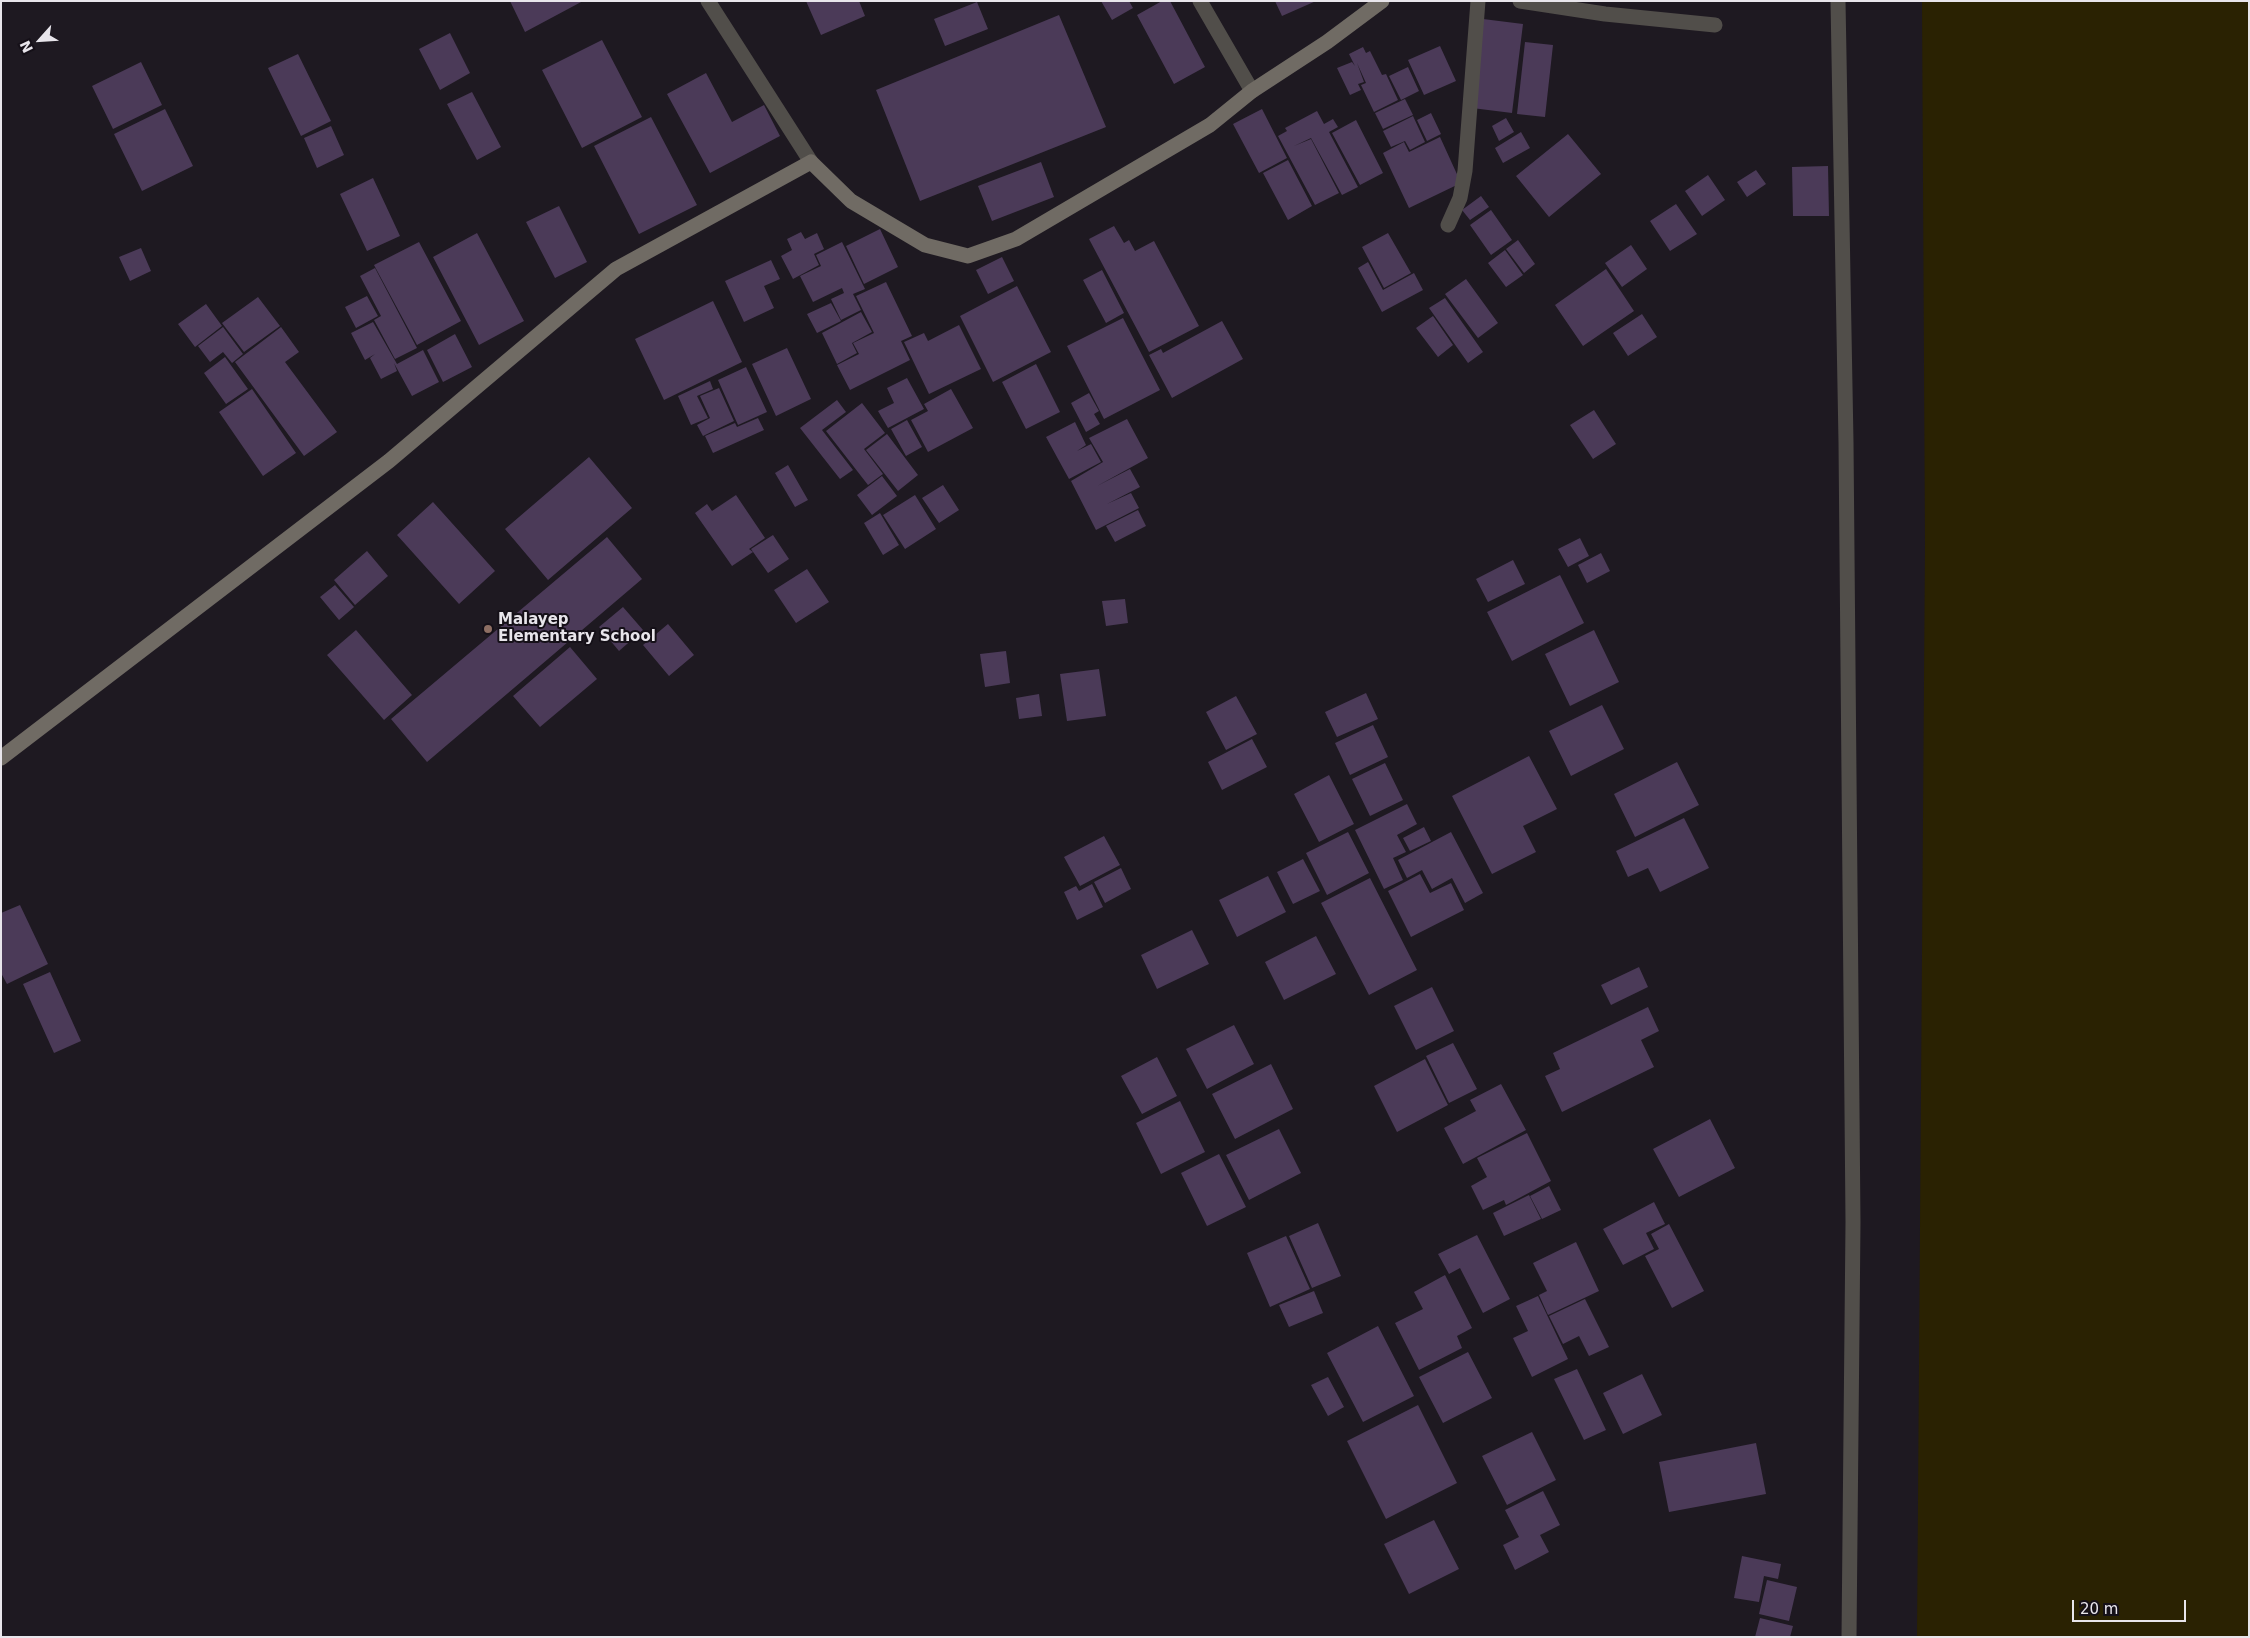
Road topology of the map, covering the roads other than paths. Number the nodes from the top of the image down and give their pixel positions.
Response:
1 (708, 1) edge
2 (1200, 1) edge
3 (1382, 1) edge
4 (1478, 1) edge
5 (1520, 1) edge
6 (1838, 1) edge
7 (1715, 25) dead end
8 (1252, 91) junction
9 (812, 162) junction
10 (1448, 225) dead end
11 (1, 758) edge
12 (1848, 1637) edge

1 - 9 street
2 - 8 street
3 - 8 street
4 - 10 street
5 - 7 street
6 - 12 street
8 - 9 street
9 - 11 street

